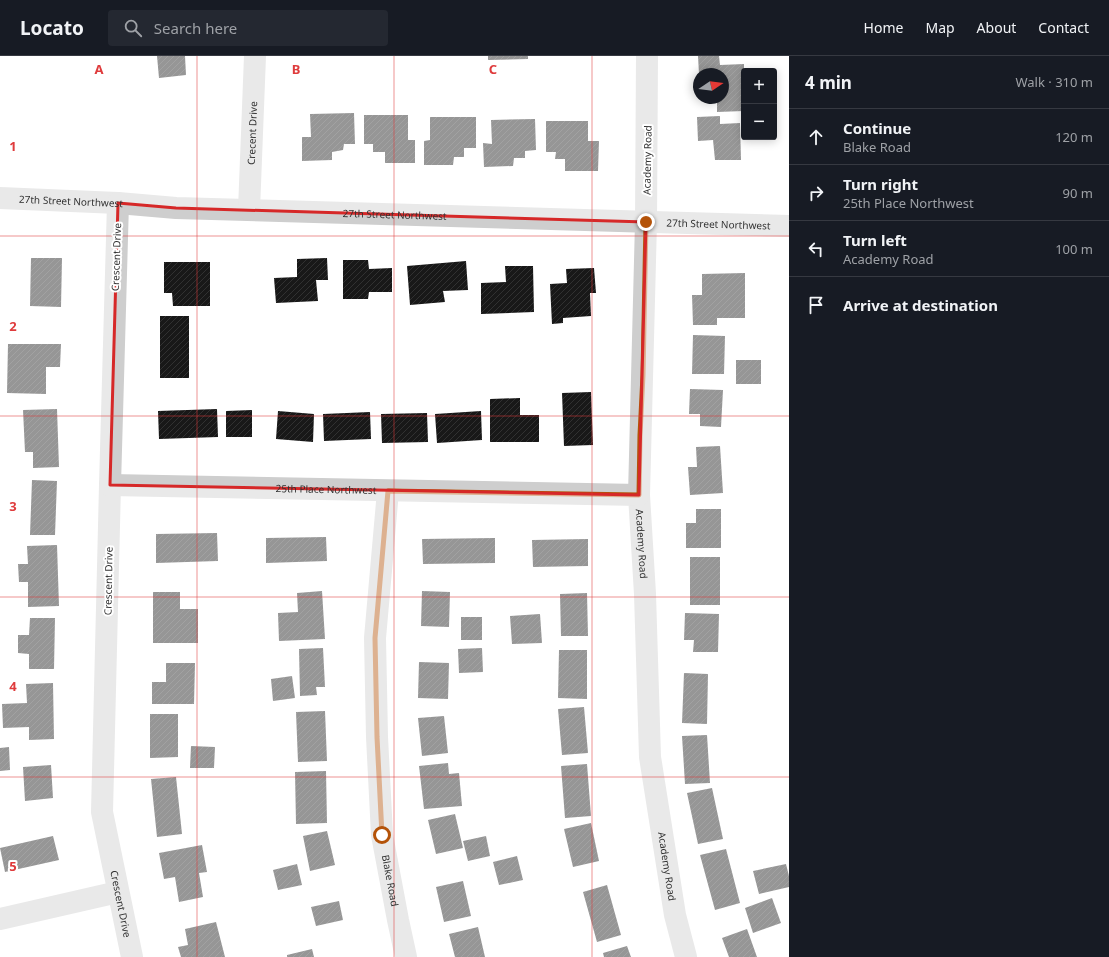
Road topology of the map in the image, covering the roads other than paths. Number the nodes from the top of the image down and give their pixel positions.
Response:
1 (255, 56) edge
2 (648, 56) edge
3 (0, 198) edge
4 (118, 203) junction
5 (250, 210) junction
6 (646, 222) junction
7 (789, 226) edge
8 (110, 485) junction
9 (388, 491) junction
10 (639, 495) junction
11 (118, 892) junction
12 (0, 919) edge
13 (132, 957) edge
14 (406, 957) edge
15 (686, 957) edge

1 - 5 street, Crecent Drive
2 - 6 street, Academy Road
3 - 4 street, 27th Street Northwest
4 - 5 street, 27th Street Northwest
4 - 8 street, Crescent Drive
5 - 6 street, 27th Street Northwest
6 - 7 street, 27th Street Northwest
6 - 10 street, Academy Road
8 - 9 street, 25th Place Northwest
8 - 11 street, Crescent Drive
9 - 10 street, 25th Place Northwest
9 - 14 street, Blake Road
10 - 15 street, Academy Road
11 - 12 street
11 - 13 street, Crescent Drive

